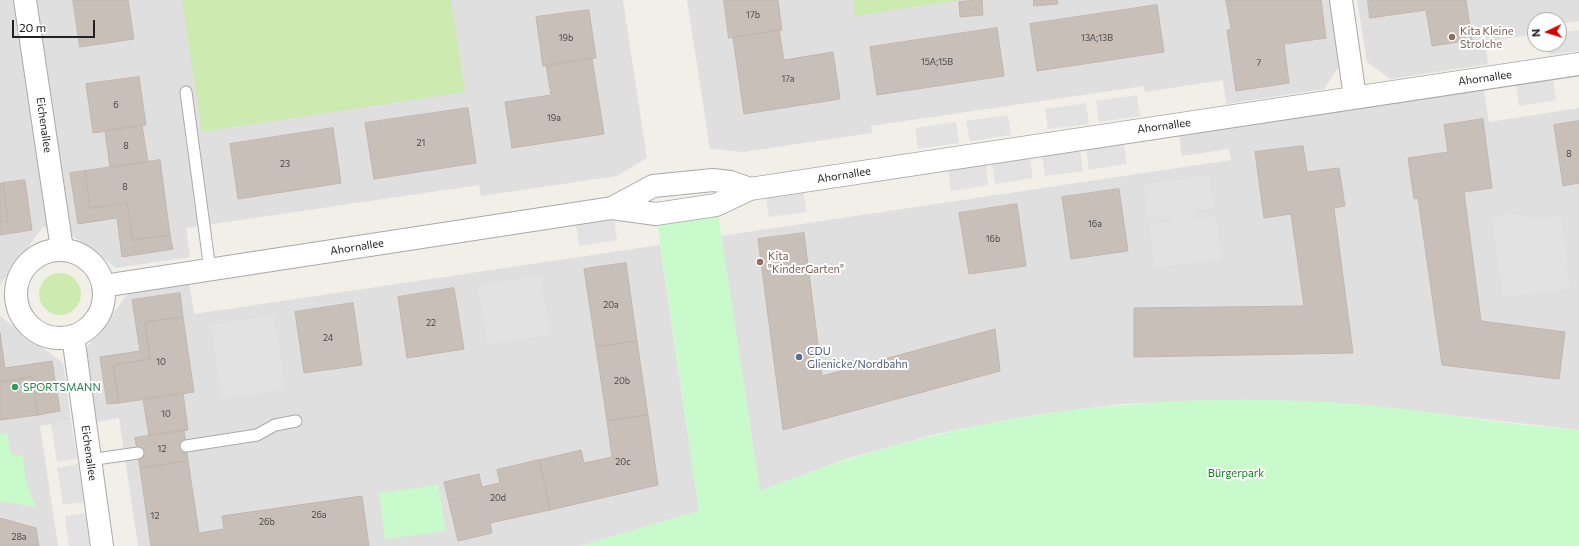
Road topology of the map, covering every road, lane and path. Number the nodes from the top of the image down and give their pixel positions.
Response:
1 (26, 0) edge
2 (1341, 0) edge
3 (1579, 64) edge
4 (186, 92) dead end
5 (1355, 97) junction
6 (62, 249) junction
7 (210, 270) junction
8 (103, 286) junction
9 (8, 298) edge
10 (73, 336) junction
11 (296, 421) dead end
12 (186, 446) dead end
13 (138, 453) dead end
14 (90, 460) junction
15 (102, 546) edge

1 - 6 street, Eichenallee
2 - 5 street
3 - 5 street, Ahornallee
4 - 7 lane
5 - 7 street, Ahornallee
6 - 8 street
6 - 9 street
7 - 8 street, Ahornallee
8 - 10 street
9 - 10 street
10 - 14 street, Eichenallee
11 - 12 lane
13 - 14 lane
14 - 15 street, Eichenallee

